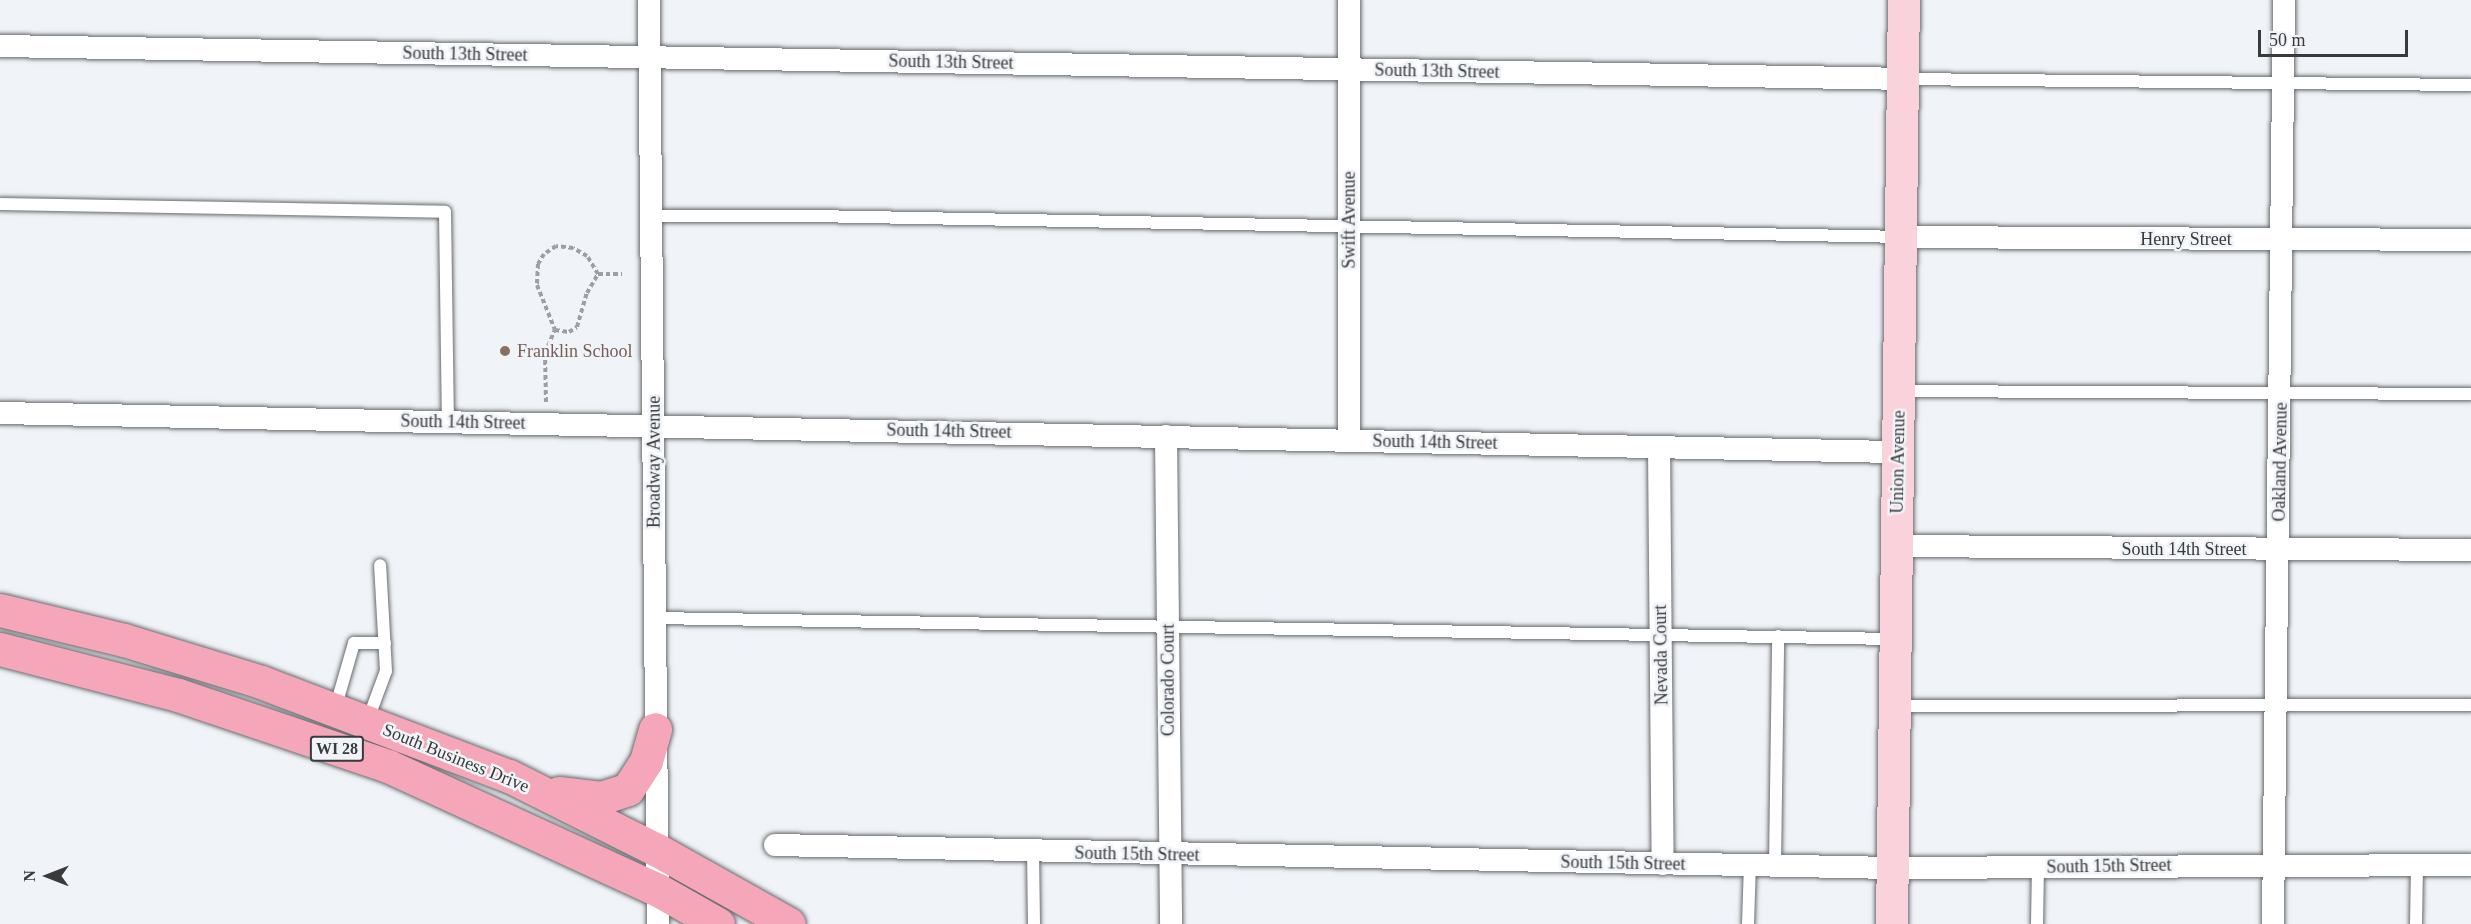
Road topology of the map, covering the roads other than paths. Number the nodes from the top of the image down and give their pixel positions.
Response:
1 (649, 0) edge
2 (1349, 0) edge
3 (1904, 0) edge
4 (2284, 0) edge
5 (0, 46) edge
6 (650, 57) junction
7 (1350, 69) junction
8 (1903, 79) junction
9 (2285, 85) junction
10 (2471, 85) edge
11 (0, 204) edge
12 (651, 216) junction
13 (1349, 229) junction
14 (1900, 237) junction
15 (2283, 239) junction
16 (2471, 240) edge
17 (1899, 391) junction
18 (2281, 393) junction
19 (2471, 394) edge
20 (0, 413) edge
21 (448, 422) junction
22 (654, 425) junction
23 (1166, 436) junction
24 (1349, 440) junction
25 (1659, 447) junction
26 (1898, 452) junction
27 (1897, 546) junction
28 (2278, 549) junction
29 (2471, 550) edge
30 (380, 565) dead end
31 (0, 610) edge
32 (654, 618) junction
33 (1168, 624) junction
34 (1660, 633) junction
35 (1778, 636) junction
36 (1896, 639) junction
37 (385, 643) junction
38 (0, 649) edge
39 (2276, 704) junction
40 (2471, 705) edge
41 (1895, 706) junction
42 (335, 710) junction
43 (367, 722) junction
44 (656, 729) junction
45 (532, 788) junction
46 (775, 845) dead end
47 (657, 850) junction
48 (1033, 852) junction
49 (1170, 855) junction
50 (1663, 864) junction
51 (2274, 864) junction
52 (2416, 864) junction
53 (1750, 865) junction
54 (2471, 865) edge
55 (1775, 866) junction
56 (2038, 867) junction
57 (1893, 868) junction
58 (658, 890) junction
59 (658, 924) edge
60 (717, 924) edge
61 (789, 924) edge
62 (1034, 924) edge
63 (1171, 924) edge
64 (1748, 924) edge
65 (1892, 924) edge
66 (2037, 924) edge
67 (2273, 924) edge
68 (2416, 924) edge

1 - 6 street, Broadway Avenue
2 - 7 street, Swift Avenue
3 - 8 street, Union Avenue
4 - 9 street, Oakland Avenue
5 - 6 street, South 13th Street
6 - 7 street, South 13th Street
6 - 12 street, Broadway Avenue
7 - 8 street, South 13th Street
7 - 13 street, Swift Avenue
8 - 9 lane
8 - 14 street, Union Avenue
9 - 10 lane
9 - 15 street, Oakland Avenue
11 - 21 lane
12 - 13 lane
12 - 22 street, Broadway Avenue
13 - 14 lane
13 - 24 street, Swift Avenue
14 - 15 street, Henry Street
14 - 17 street, Union Avenue
15 - 16 street, Henry Street
15 - 18 street, Oakland Avenue
17 - 18 lane
17 - 26 street, Union Avenue
18 - 19 lane
18 - 28 street, Oakland Avenue
20 - 21 street, South 14th Street
21 - 22 street, South 14th Street
22 - 23 street, South 14th Street
22 - 32 street, Broadway Avenue
23 - 24 street, South 14th Street
23 - 33 street, Colorado Court
24 - 25 street, South 14th Street
25 - 26 street, South 14th Street
25 - 34 street, Nevada Court
26 - 27 street, Union Avenue
27 - 28 street, South 14th Street
27 - 36 street, Union Avenue
28 - 29 street, South 14th Street
28 - 39 street, Oakland Avenue
30 - 37 lane
31 - 42 main road, South Business Drive / WI 28
32 - 33 lane
32 - 44 street, Broadway Avenue
33 - 34 lane
33 - 49 street, Colorado Court
34 - 35 lane
34 - 50 street, Nevada Court
35 - 36 lane
35 - 55 lane
36 - 41 street, Union Avenue
37 - 42 lane
37 - 43 lane
38 - 58 main road, South Business Drive / WI 28
39 - 40 lane
39 - 41 lane
39 - 51 street, Oakland Avenue
41 - 57 street, Union Avenue
42 - 43 main road, South Business Drive / WI 28
43 - 45 main road, South Business Drive / WI 28
44 - 45 main road
44 - 47 street, Broadway Avenue
45 - 47 main road, South Business Drive / WI 28
46 - 48 street, South 15th Street
47 - 58 street, Broadway Avenue
47 - 61 main road, South Business Drive / WI 28
48 - 49 street, South 15th Street
48 - 62 lane
49 - 50 street, South 15th Street
49 - 63 street, Colorado Court
50 - 53 street, South 15th Street
51 - 52 street, South 15th Street
51 - 56 street, South 15th Street
51 - 67 street, Oakland Avenue
52 - 54 street, South 15th Street
52 - 68 lane
53 - 55 street, South 15th Street
53 - 64 lane
55 - 57 street, South 15th Street
56 - 57 street, South 15th Street
56 - 66 lane
57 - 65 street, Union Avenue
58 - 59 street, Broadway Avenue
58 - 60 main road, South Business Drive / WI 28

